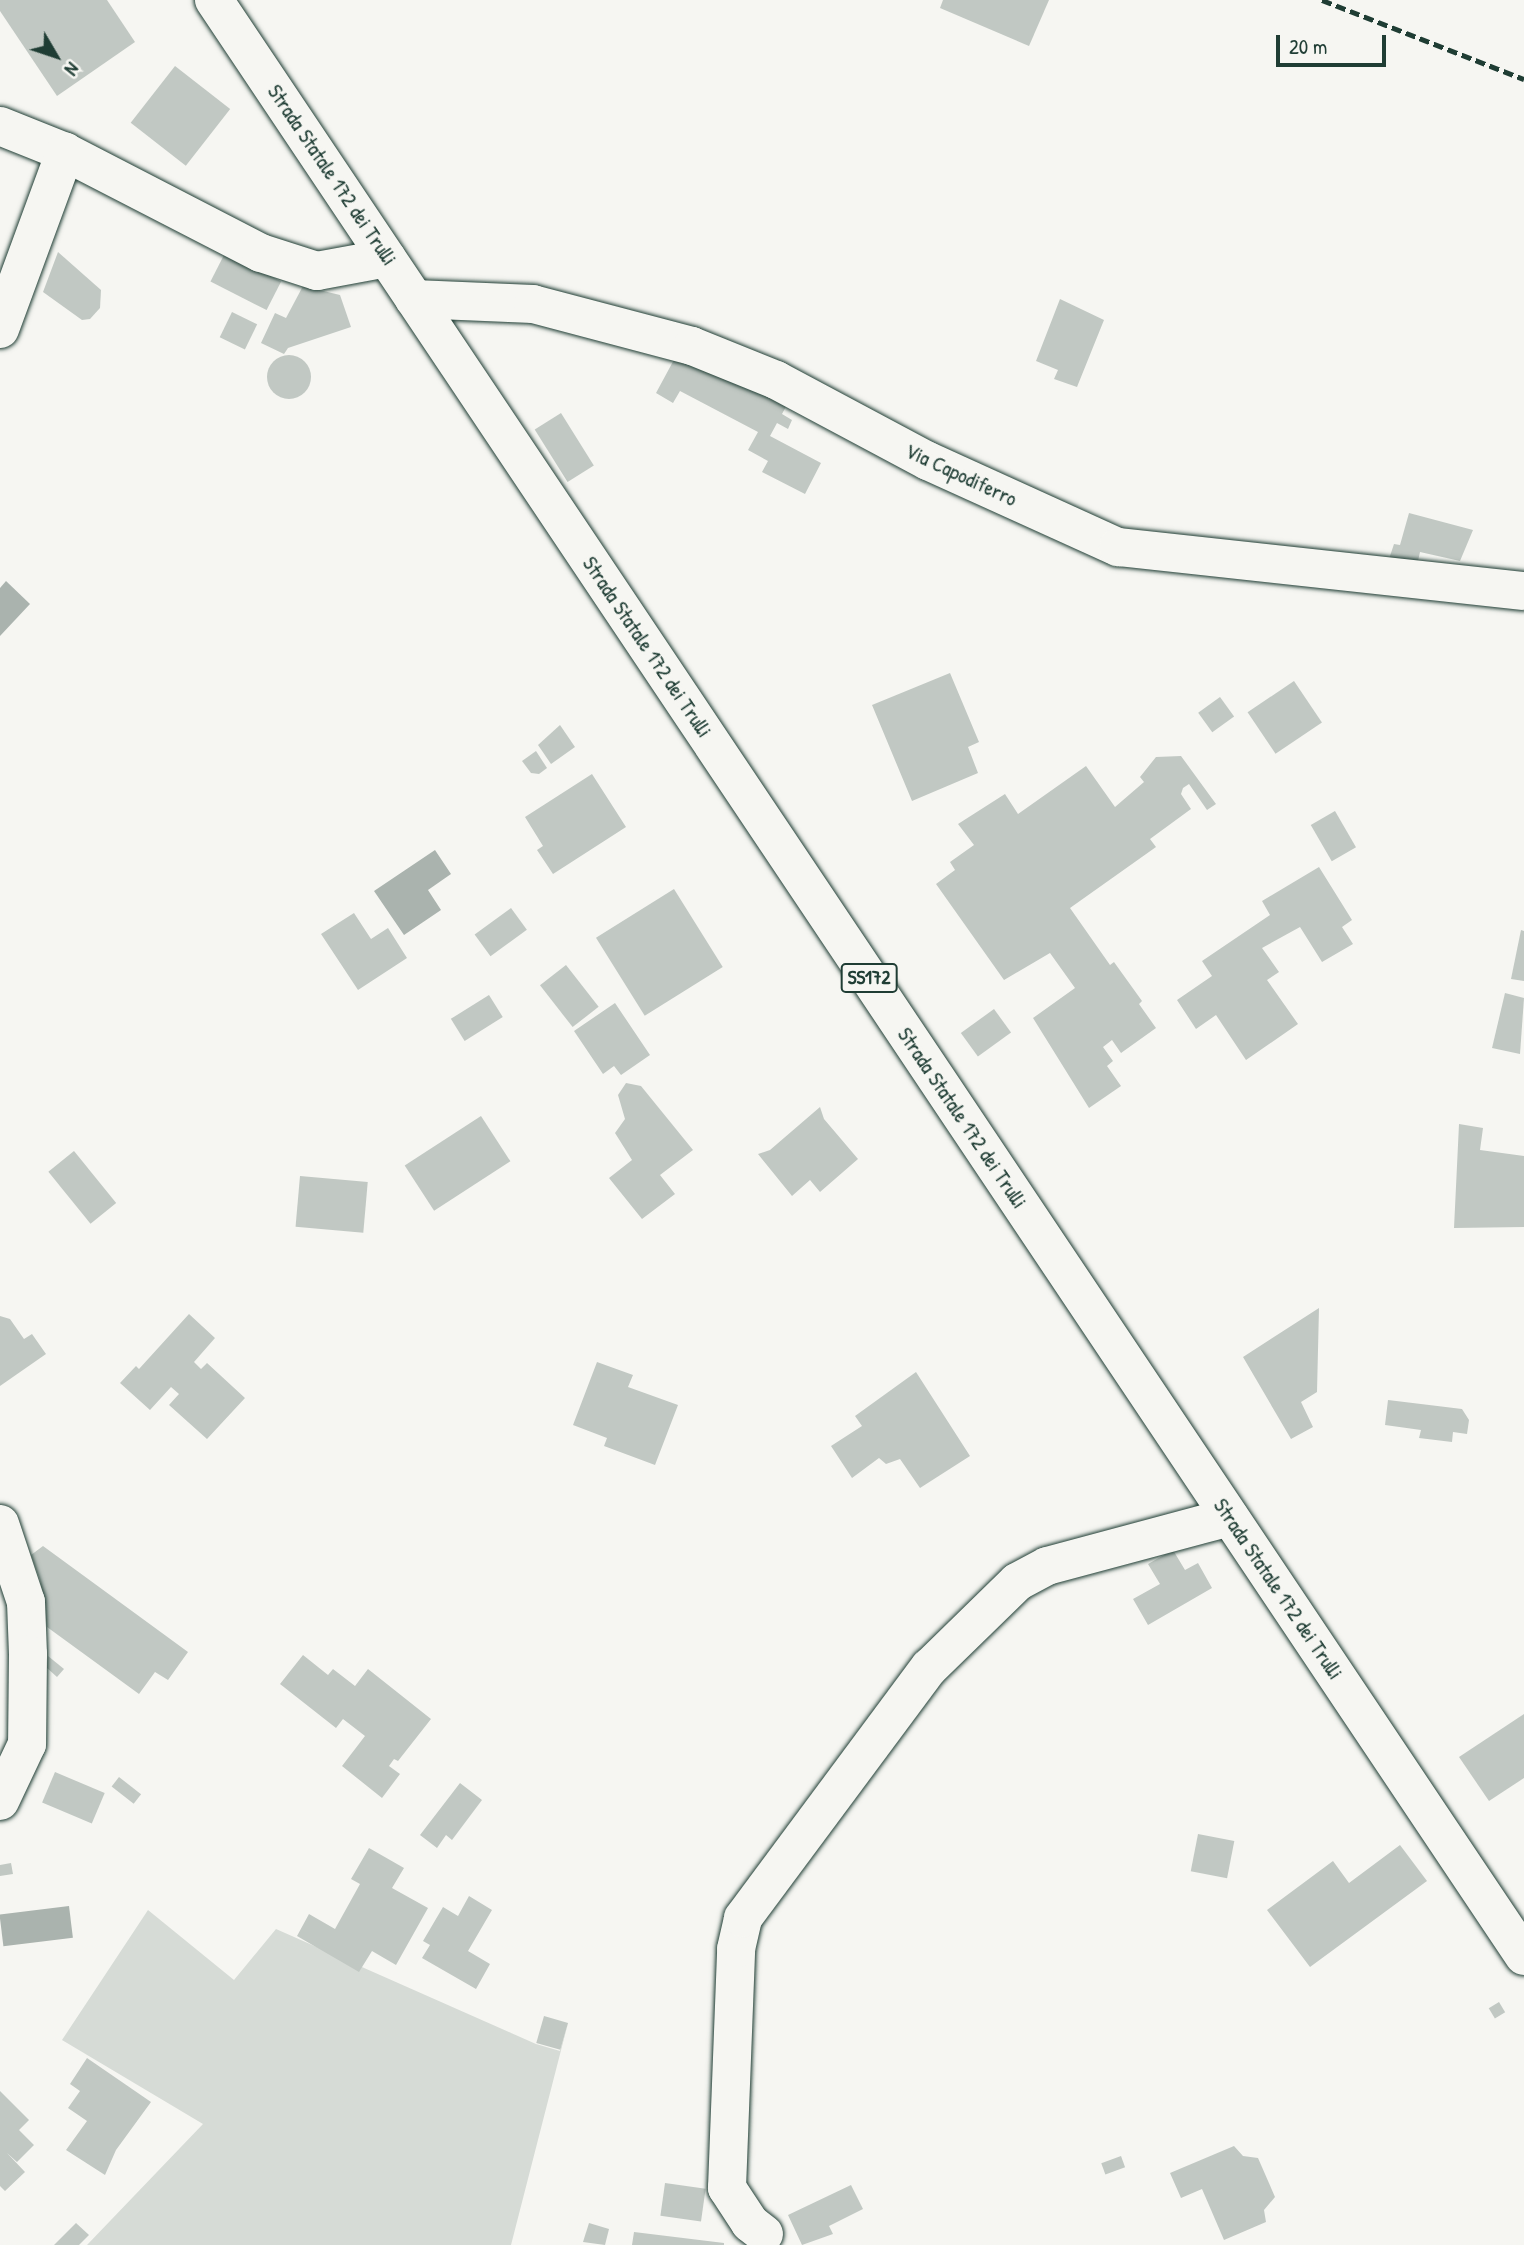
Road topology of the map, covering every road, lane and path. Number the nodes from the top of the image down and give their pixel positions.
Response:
1 (214, 0) edge
2 (0, 126) edge
3 (65, 152) junction
4 (387, 258) junction
5 (414, 299) junction
6 (0, 329) edge
7 (1524, 591) edge
8 (1230, 1517) junction
9 (0, 1524) edge
10 (0, 1801) edge
11 (1524, 1956) edge
12 (764, 2234) dead end

1 - 4 street, Strada Statale 172 dei Trulli / SS172
2 - 3 street
3 - 4 street
3 - 6 street
4 - 5 street, Strada Statale 172 dei Trulli / SS172
5 - 7 street, Via Capodiferro
5 - 8 street, Strada Statale 172 dei Trulli / SS172
8 - 11 street, Strada Statale 172 dei Trulli / SS172
8 - 12 street
9 - 10 street

